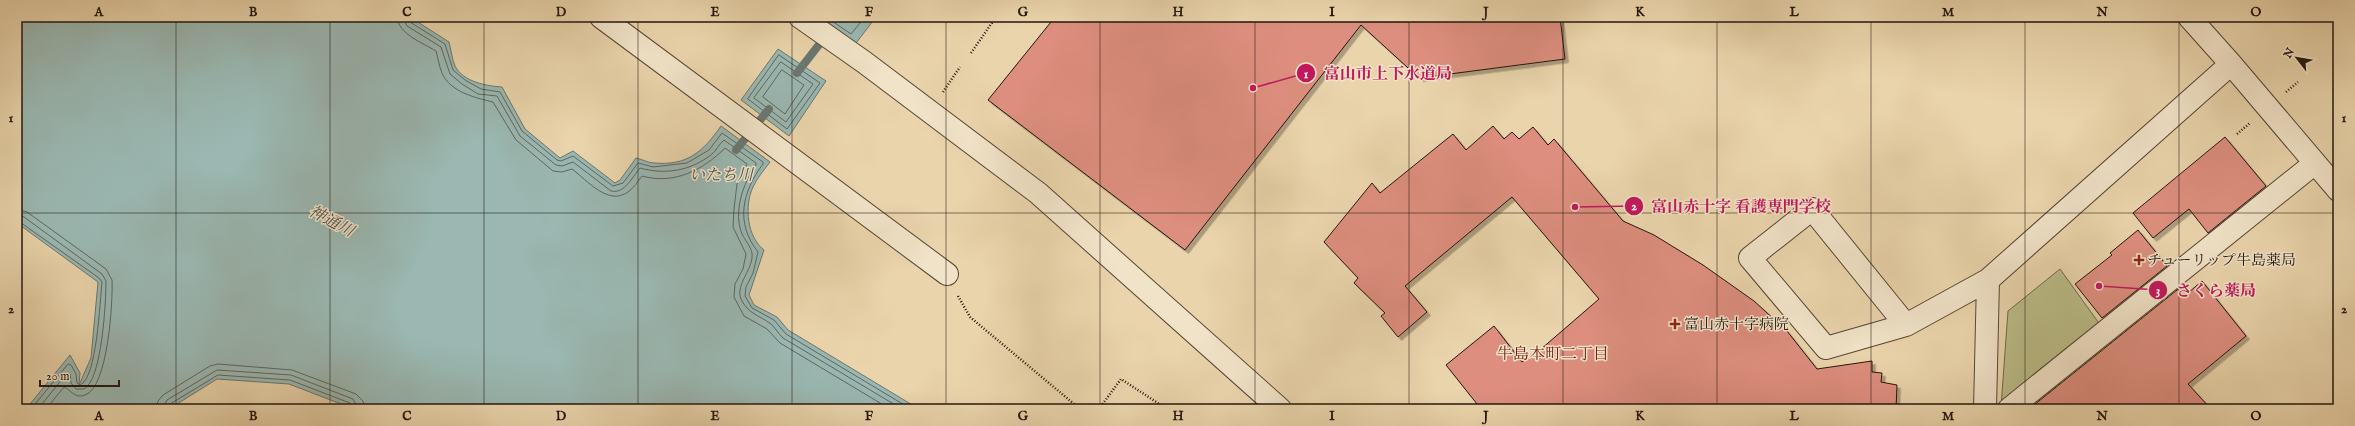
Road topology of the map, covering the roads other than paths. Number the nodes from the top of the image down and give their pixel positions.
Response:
1 (601, 17) edge
2 (800, 17) edge
3 (2188, 17) edge
4 (2231, 64) junction
5 (2315, 163) junction
6 (2338, 190) edge
7 (947, 274) road end
8 (1988, 280) junction
9 (1906, 325) junction
10 (1280, 409) edge
11 (1985, 409) edge
12 (2009, 409) edge

1 - 7 street
2 - 10 street
3 - 4 street
4 - 5 street
4 - 8 street
5 - 6 street
5 - 12 street
8 - 9 street
8 - 11 street
9 - 9 street

